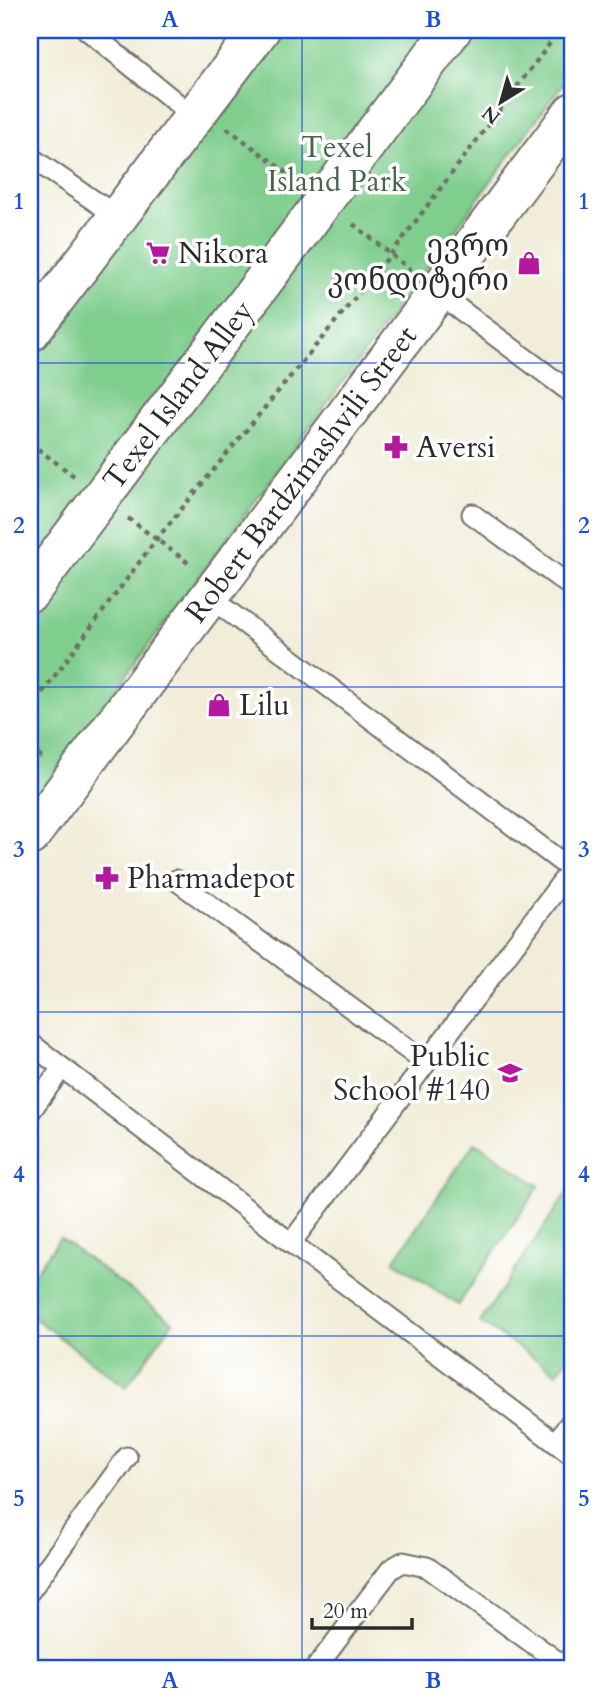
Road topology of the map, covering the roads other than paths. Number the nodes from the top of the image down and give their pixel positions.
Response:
1 (87, 30) edge
2 (260, 30) edge
3 (452, 30) edge
4 (573, 113) edge
5 (194, 117) junction
6 (30, 157) edge
7 (118, 217) junction
8 (438, 293) junction
9 (30, 332) edge
10 (573, 394) edge
11 (472, 514) dead end
12 (573, 588) edge
13 (213, 590) junction
14 (30, 592) edge
15 (30, 836) edge
16 (573, 869) edge
17 (176, 880) dead end
18 (30, 1043) edge
19 (426, 1063) junction
20 (62, 1068) junction
21 (30, 1112) edge
22 (290, 1242) junction
23 (573, 1419) edge
24 (556, 1442) junction
25 (573, 1455) edge
26 (127, 1457) dead end
27 (34, 1577) edge
28 (315, 1669) edge
29 (568, 1669) edge

1 - 5 lane
2 - 5 street
3 - 14 street, Texel Island Alley
4 - 8 street, Robert Bardzimashvili Street
5 - 7 street
6 - 7 lane
7 - 9 street
8 - 10 lane
8 - 13 street, Robert Bardzimashvili Street
11 - 12 lane
13 - 15 street, Robert Bardzimashvili Street
13 - 16 lane
16 - 19 lane
17 - 19 lane
18 - 20 lane
19 - 22 lane
20 - 21 lane
20 - 22 lane
22 - 24 lane
23 - 24 lane
24 - 25 lane
26 - 27 lane
28 - 29 lane

